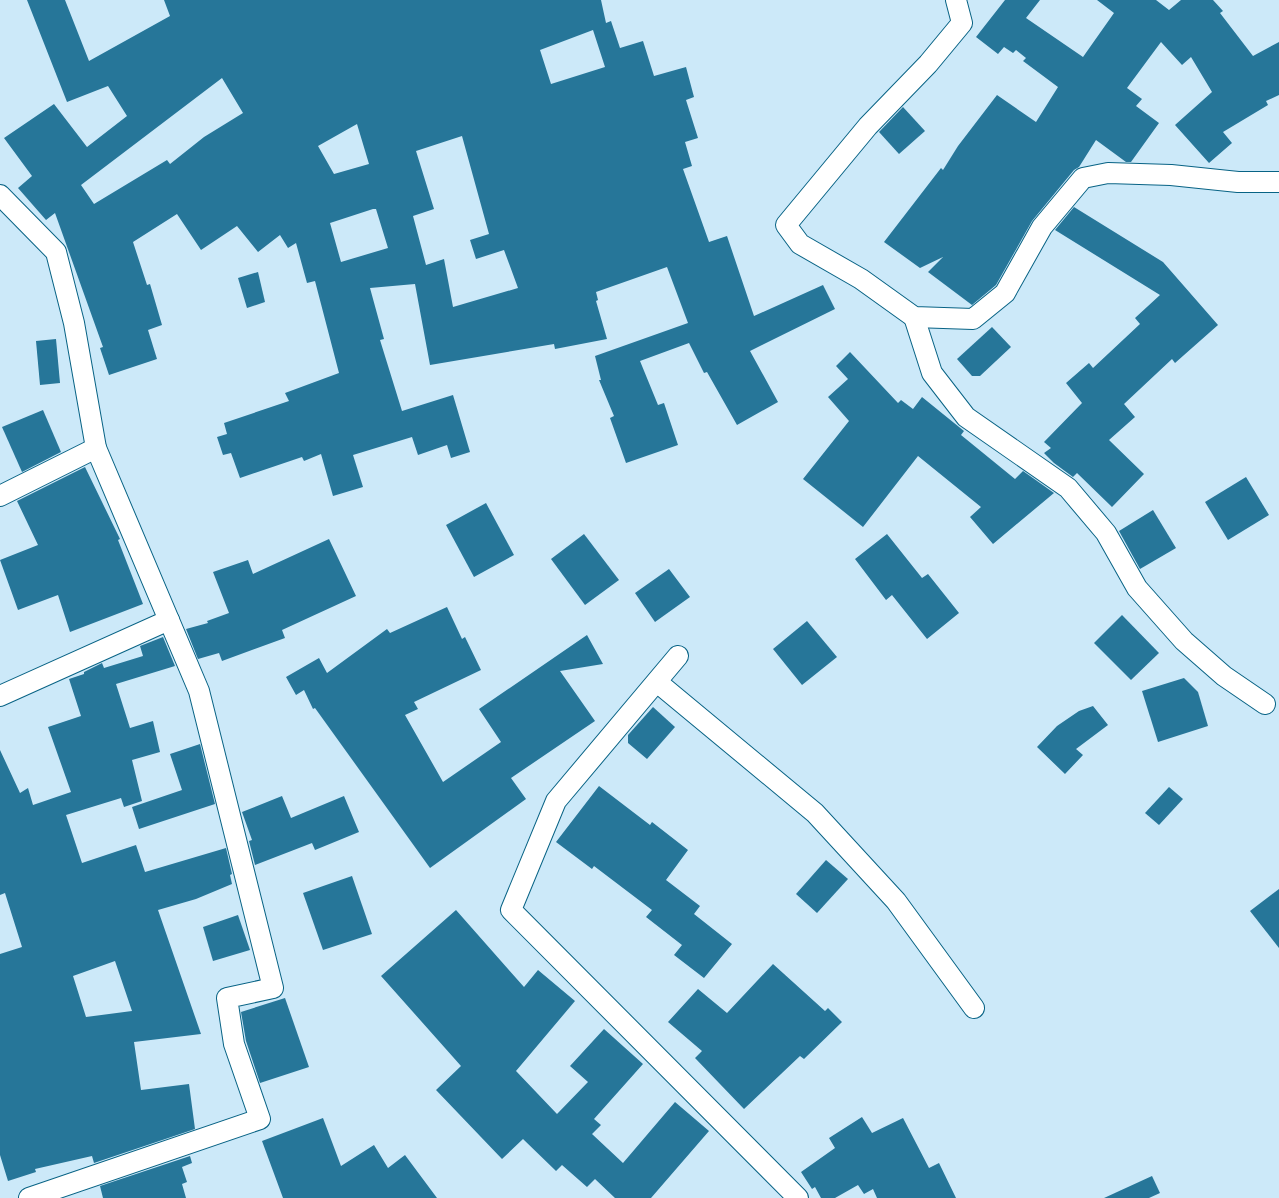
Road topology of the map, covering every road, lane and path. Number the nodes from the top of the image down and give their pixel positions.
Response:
1 (956, 0) edge
2 (1279, 182) edge
3 (0, 195) edge
4 (914, 317) junction
5 (96, 448) junction
6 (0, 496) edge
7 (169, 620) junction
8 (678, 656) dead end
9 (657, 682) junction
10 (0, 696) edge
11 (1265, 704) dead end
12 (974, 1008) dead end
13 (29, 1198) edge
14 (798, 1198) edge

1 - 4 street
2 - 4 street
3 - 5 street
4 - 11 street
5 - 6 street
5 - 7 street
7 - 10 street
7 - 13 street
8 - 9 street
9 - 12 street
9 - 14 street

